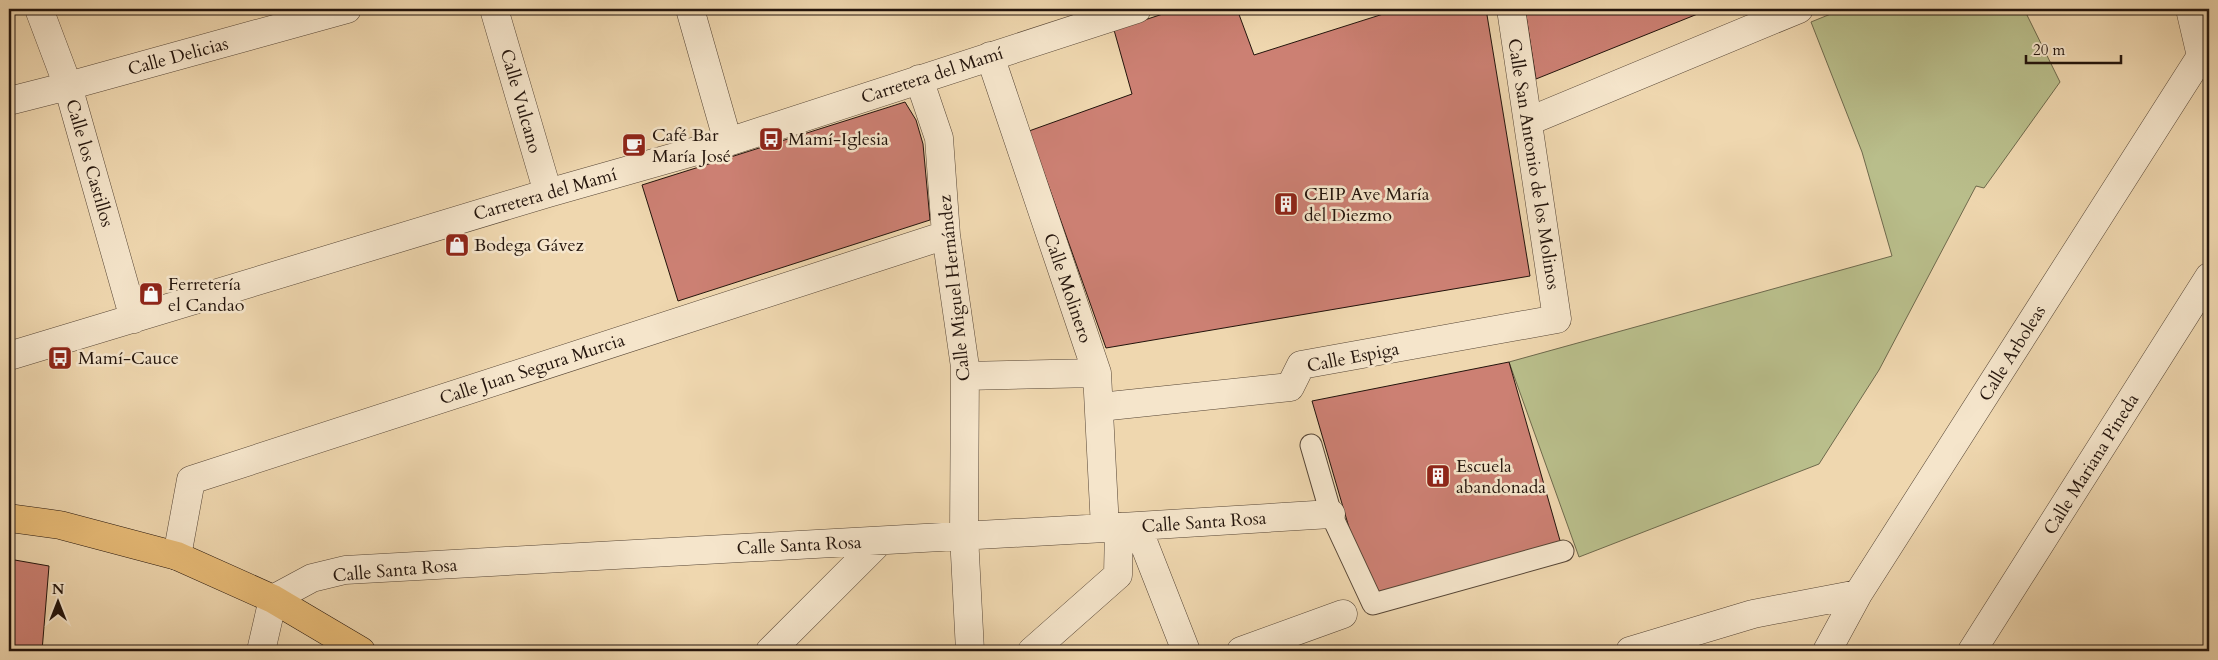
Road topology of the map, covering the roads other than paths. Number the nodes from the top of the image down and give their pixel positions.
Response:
1 (39, 9) edge
2 (347, 9) edge
3 (494, 9) edge
4 (690, 9) edge
5 (1138, 9) edge
6 (1510, 9) edge
7 (1799, 9) edge
8 (2190, 9) edge
9 (990, 56) junction
10 (919, 79) junction
11 (68, 86) junction
12 (9, 100) edge
13 (1529, 121) junction
14 (728, 142) junction
15 (548, 193) junction
16 (946, 235) junction
17 (2209, 277) edge
18 (134, 319) junction
19 (1558, 319) joint
20 (9, 356) edge
21 (1097, 373) junction
22 (965, 376) junction
23 (1100, 407) junction
24 (1311, 445) dead end
25 (1331, 514) junction
26 (9, 518) edge
27 (1120, 527) junction
28 (964, 535) junction
29 (880, 541) junction
30 (1562, 551) dead end
31 (177, 556) junction
32 (1858, 594) junction
33 (273, 599) junction
34 (1343, 614) dead end
35 (261, 651) edge
36 (362, 651) edge
37 (770, 651) edge
38 (970, 651) edge
39 (1032, 651) edge
40 (1186, 651) edge
41 (1241, 651) edge
42 (1630, 651) edge
43 (1827, 651) edge
44 (1972, 651) edge

1 - 11 street, Calle los Castillos
2 - 11 street, Calle Delicias
3 - 15 street, Calle Vulcano
4 - 14 street
5 - 9 street, Carretera del Mamí
6 - 13 street, Calle San Antonio de los Molinos
7 - 13 street
8 - 32 street, Calle Arboleas
9 - 10 street, Carretera del Mamí
9 - 21 street, Calle Molinero
10 - 14 street, Carretera del Mamí
10 - 16 street, Calle Miguel Hernández
11 - 12 street, Calle Delicias
11 - 18 street, Calle los Castillos
13 - 19 street, Calle San Antonio de los Molinos
14 - 15 street, Carretera del Mamí
15 - 18 street, Carretera del Mamí
16 - 22 street, Calle Miguel Hernández
16 - 31 street, Calle Juan Segura Murcia
17 - 44 street, Calle Mariana Pineda
18 - 20 street, Carretera del Mamí
19 - 23 street, Calle Espiga
21 - 22 street
21 - 23 street, Calle Molinero
22 - 28 street, Calle Miguel Hernández
23 - 27 street, Calle Molinero
24 - 25 street
25 - 27 street, Calle Santa Rosa
25 - 30 street
26 - 31 main road
27 - 28 street, Calle Santa Rosa
27 - 39 street, Calle Molinero
27 - 40 street
28 - 29 street, Calle Santa Rosa
28 - 38 street, Calle Miguel Hernández
29 - 33 street, Calle Santa Rosa
29 - 37 street
31 - 33 main road
32 - 42 street
32 - 43 street, Calle Arboleas
33 - 35 street
33 - 36 main road
34 - 41 street

